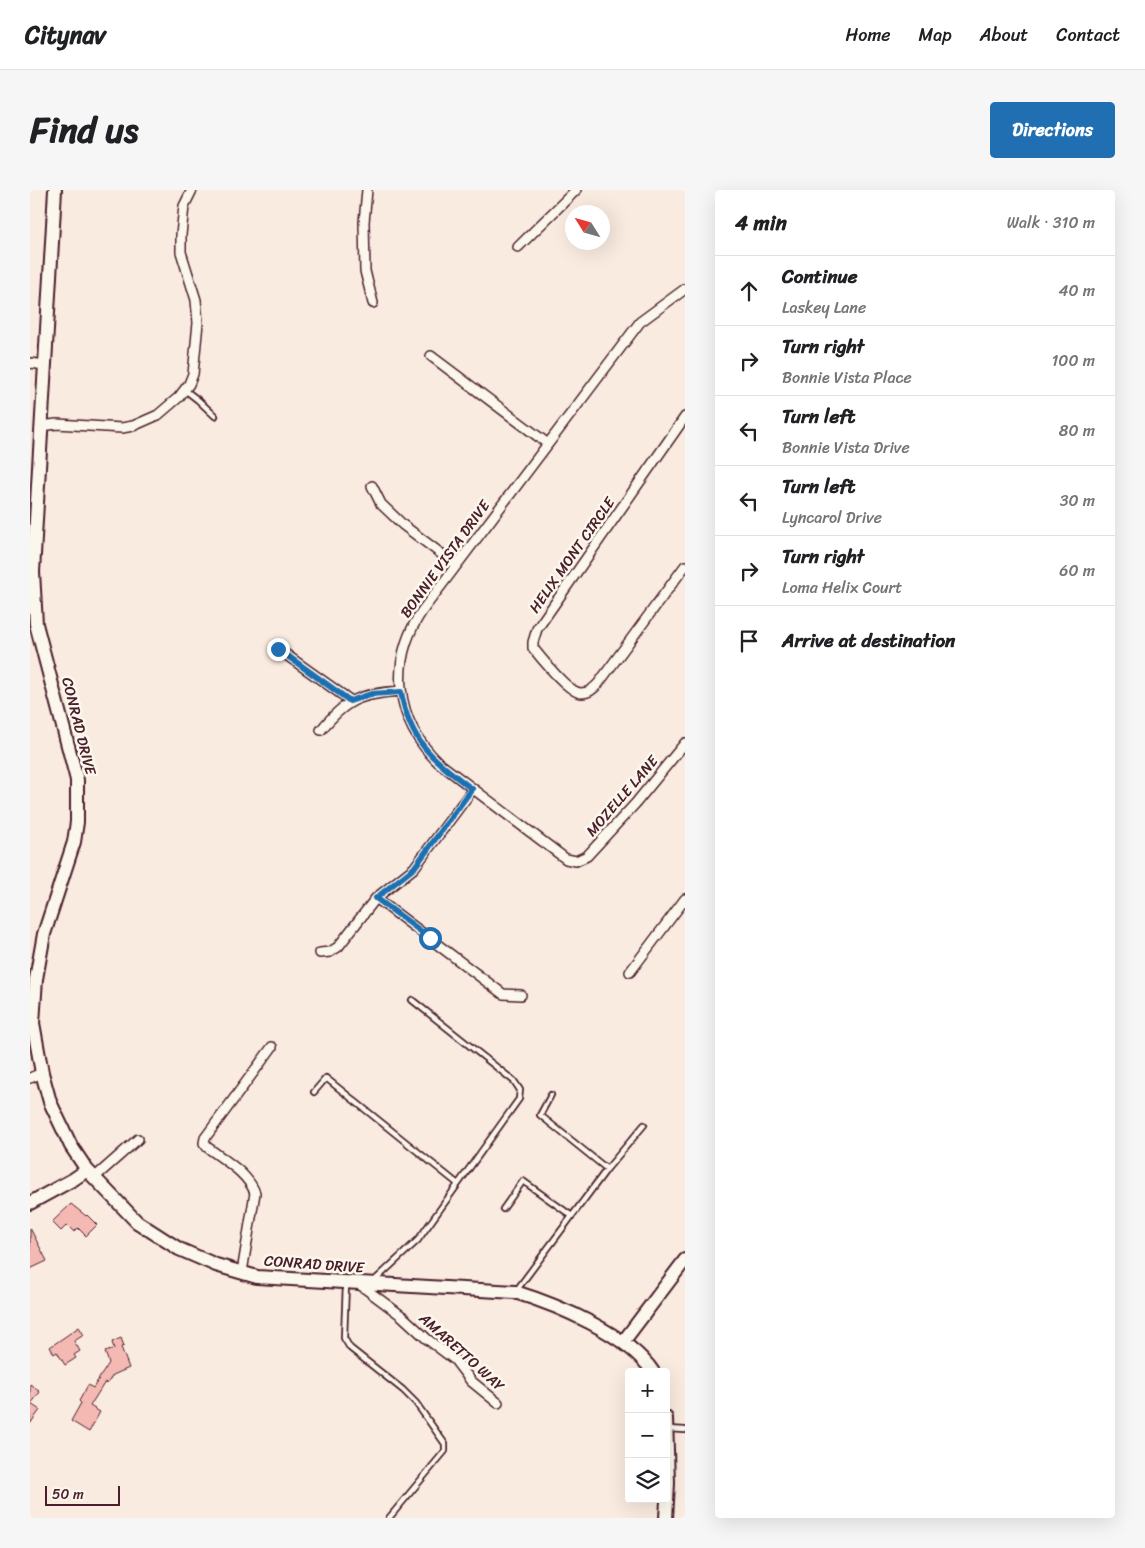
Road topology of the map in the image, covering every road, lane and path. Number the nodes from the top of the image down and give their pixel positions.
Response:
1 (55, 190) edge
2 (192, 190) edge
3 (367, 190) edge
4 (576, 190) edge
5 (518, 247) dead end
6 (685, 289) edge
7 (373, 303) dead end
8 (431, 356) dead end
9 (30, 363) edge
10 (45, 364) junction
11 (185, 390) junction
12 (215, 416) dead end
13 (685, 417) edge
14 (41, 426) junction
15 (548, 444) junction
16 (372, 486) dead end
17 (456, 565) junction
18 (685, 566) edge
19 (33, 624) edge
20 (278, 649) dead end
21 (401, 692) junction
22 (350, 701) junction
23 (321, 730) dead end
24 (685, 743) edge
25 (472, 789) junction
26 (576, 861) joint
27 (376, 898) junction
28 (685, 899) edge
29 (320, 953) dead end
30 (630, 972) dead end
31 (521, 995) dead end
32 (412, 1000) dead end
33 (272, 1048) dead end
34 (36, 1076) edge
35 (314, 1092) dead end
36 (551, 1095) dead end
37 (644, 1125) dead end
38 (138, 1139) dead end
39 (607, 1169) junction
40 (90, 1174) junction
41 (458, 1184) junction
42 (30, 1203) edge
43 (504, 1209) dead end
44 (572, 1216) junction
45 (685, 1260) edge
46 (242, 1272) junction
47 (346, 1283) junction
48 (365, 1284) junction
49 (515, 1292) junction
50 (623, 1342) junction
51 (650, 1368) edge
52 (498, 1403) dead end
53 (670, 1425) edge
54 (685, 1430) edge
55 (667, 1458) edge
56 (389, 1518) edge
57 (666, 1518) edge

1 - 10 street, CONRAD DRIVE
2 - 11 street
3 - 7 street
4 - 5 street
6 - 15 street, BONNIE VISTA DRIVE
8 - 15 street
9 - 10 street
10 - 14 street, CONRAD DRIVE
11 - 12 lane
11 - 14 street
13 - 18 street, HELIX MONT CIRCLE
14 - 19 street, CONRAD DRIVE
15 - 17 street, BONNIE VISTA DRIVE
16 - 17 street
17 - 21 street, BONNIE VISTA DRIVE
19 - 34 street, CONRAD DRIVE
20 - 22 street
21 - 22 street
21 - 25 street, BONNIE VISTA DRIVE
22 - 23 street
24 - 26 street, MOZELLE LANE
25 - 26 street, BONNIE VISTA DRIVE
25 - 27 street
27 - 29 street
27 - 31 street
28 - 30 street
32 - 41 lane
33 - 46 street
34 - 40 street, CONRAD DRIVE
35 - 41 lane
36 - 39 lane
37 - 39 lane
38 - 40 street
39 - 44 lane
40 - 42 street
40 - 46 street, CONRAD DRIVE
41 - 48 lane
43 - 44 lane
44 - 49 lane
45 - 50 street
46 - 47 street, CONRAD DRIVE
47 - 48 street, CONRAD DRIVE
47 - 56 lane
48 - 49 street, CONRAD DRIVE
48 - 52 street, AMARETTO WAY
49 - 50 street, CONRAD DRIVE
50 - 51 street, CONRAD DRIVE
53 - 54 lane
55 - 57 street

